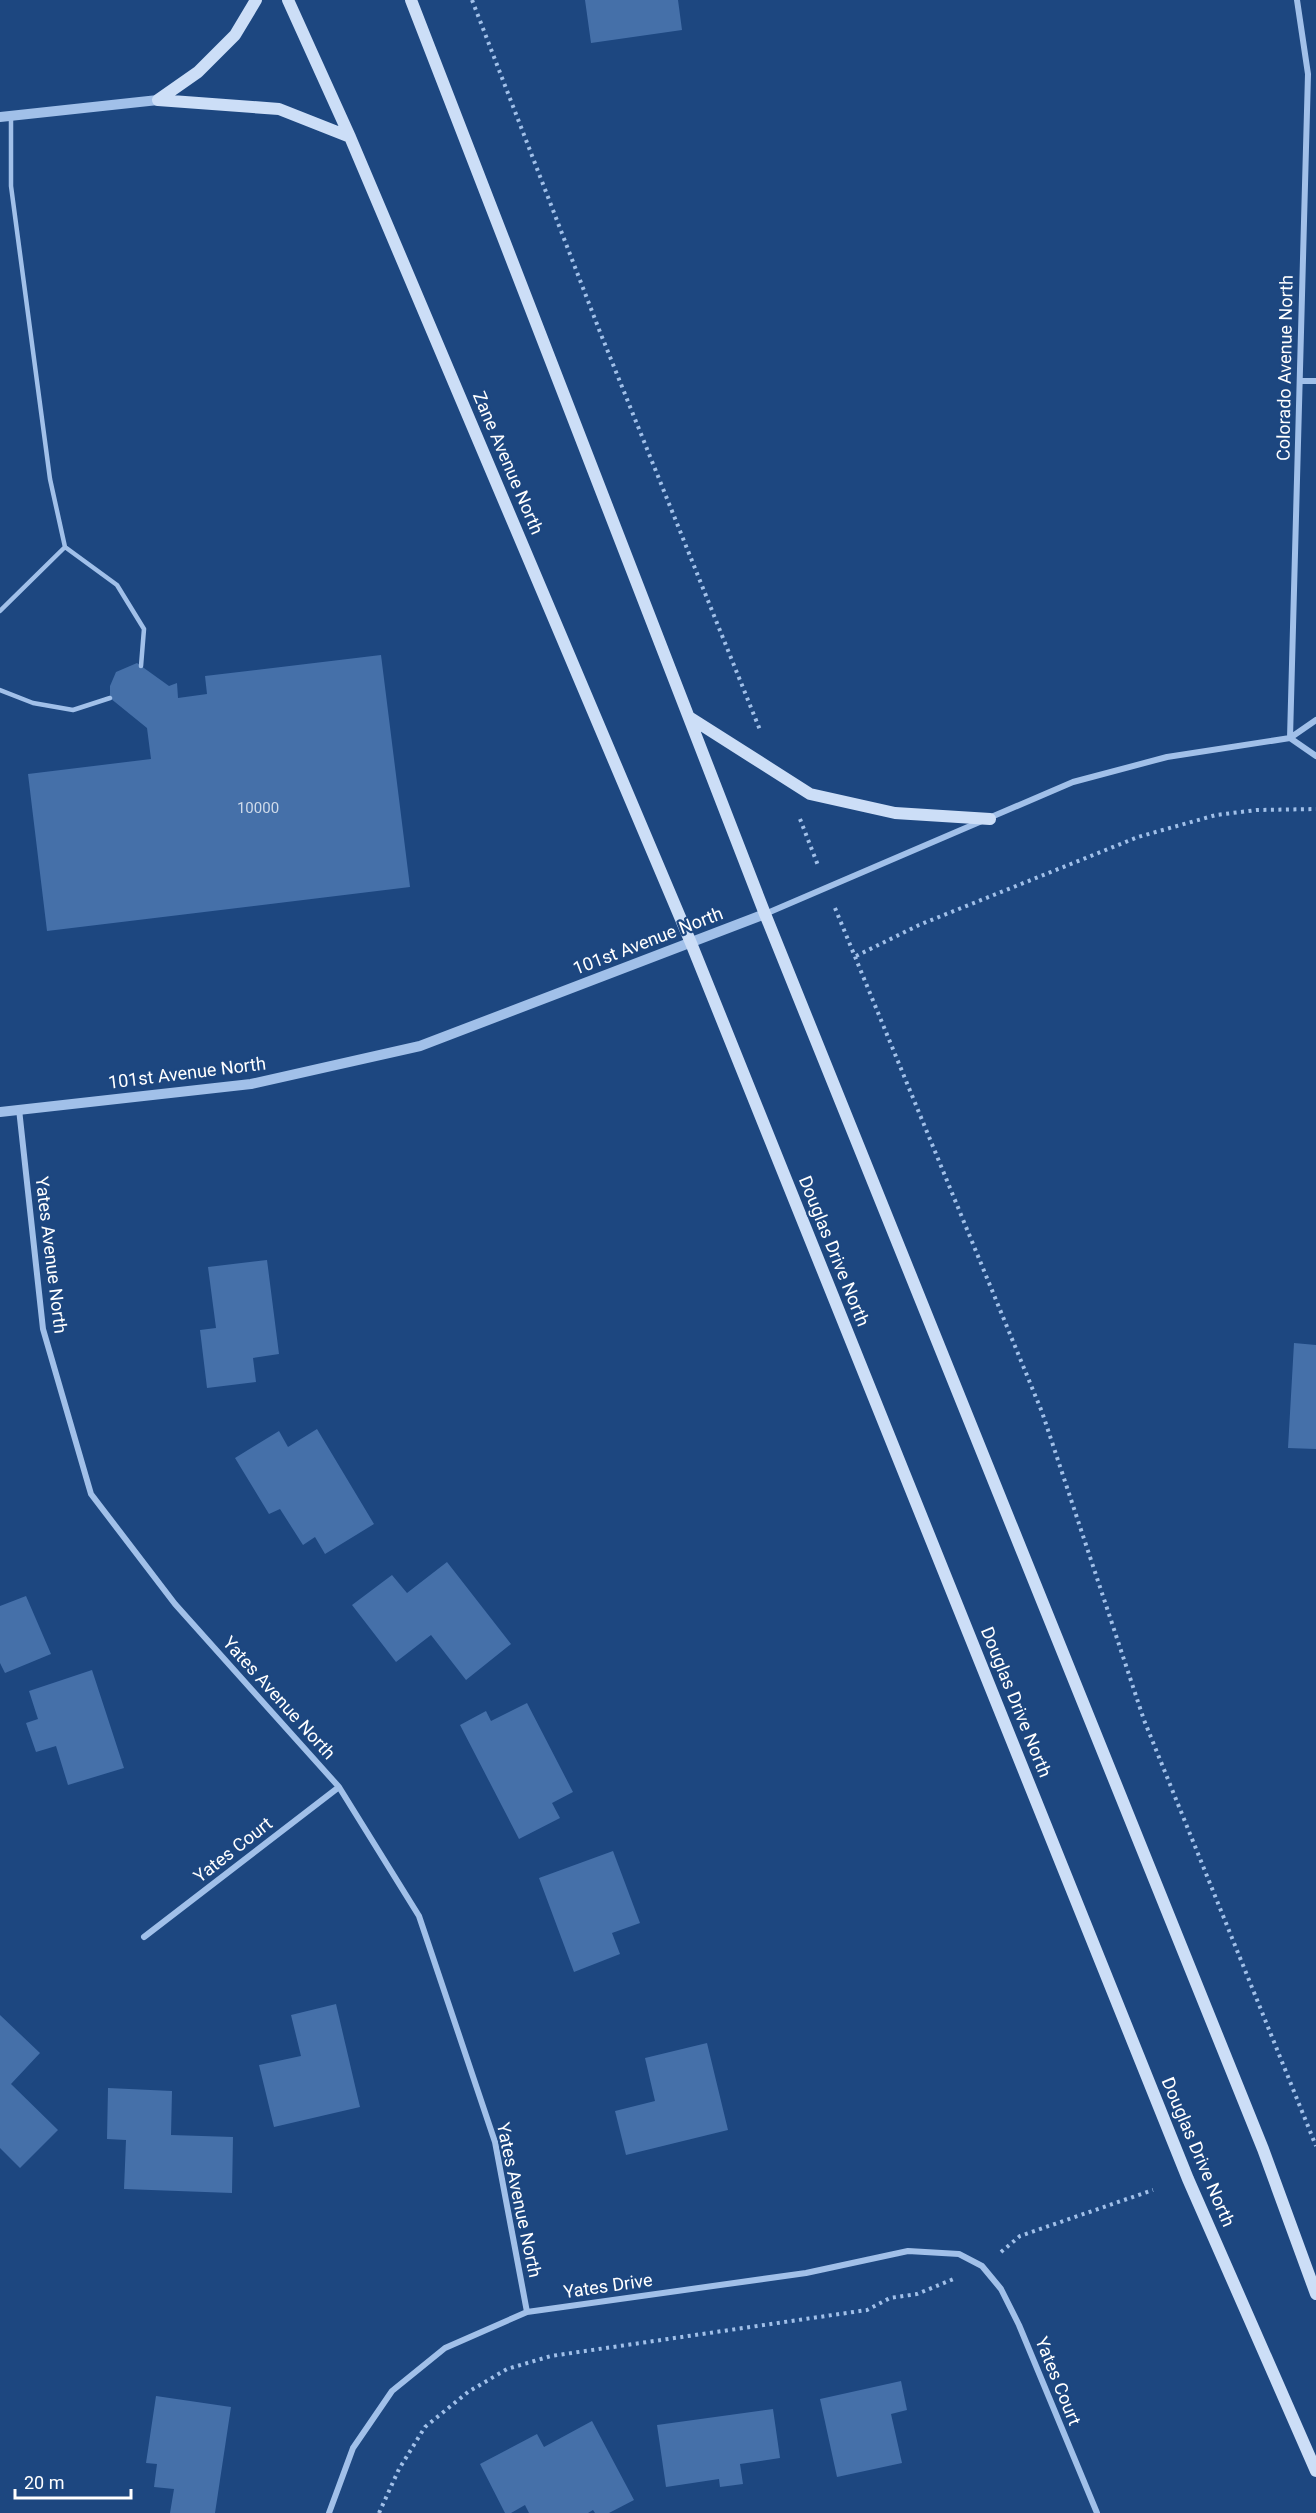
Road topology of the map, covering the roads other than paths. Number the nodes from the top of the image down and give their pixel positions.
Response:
1 (256, 0) edge
2 (288, 0) edge
3 (411, 0) edge
4 (1297, 0) edge
5 (158, 100) junction
6 (5, 116) edge
7 (350, 137) junction
8 (1300, 381) junction
9 (1316, 381) edge
10 (65, 547) junction
11 (0, 611) edge
12 (141, 666) dead end
13 (0, 690) edge
14 (110, 698) dead end
15 (689, 717) junction
16 (1316, 720) edge
17 (1290, 738) junction
18 (1316, 756) edge
19 (990, 819) junction
20 (765, 914) junction
21 (691, 943) junction
22 (19, 1110) junction
23 (0, 1112) edge
24 (339, 1787) junction
25 (144, 1937) dead end
26 (982, 2266) joint
27 (1316, 2294) edge
28 (527, 2312) junction
29 (1316, 2471) edge
30 (329, 2513) edge
31 (1097, 2513) edge

1 - 5 main road
2 - 7 main road, Zane Avenue North
3 - 15 main road
4 - 8 street, Colorado Avenue North
5 - 6 street
5 - 7 main road
6 - 10 lane
7 - 21 main road, Zane Avenue North
8 - 9 street
8 - 17 street, Colorado Avenue North
10 - 11 lane
10 - 12 lane
13 - 14 lane
15 - 19 main road
15 - 20 main road
16 - 17 street, 101st Avenue North
17 - 18 street
17 - 19 street, 101st Avenue North
19 - 20 street, 101st Avenue North
20 - 21 street, 101st Avenue North
20 - 27 main road
21 - 22 street, 101st Avenue North
21 - 29 main road, Douglas Drive North
22 - 23 street, 101st Avenue North
22 - 24 street, Yates Avenue North
24 - 25 street, Yates Court
24 - 28 street, Yates Avenue North
26 - 28 street, Yates Drive
26 - 31 street, Yates Court
28 - 30 street, Yates Drive

